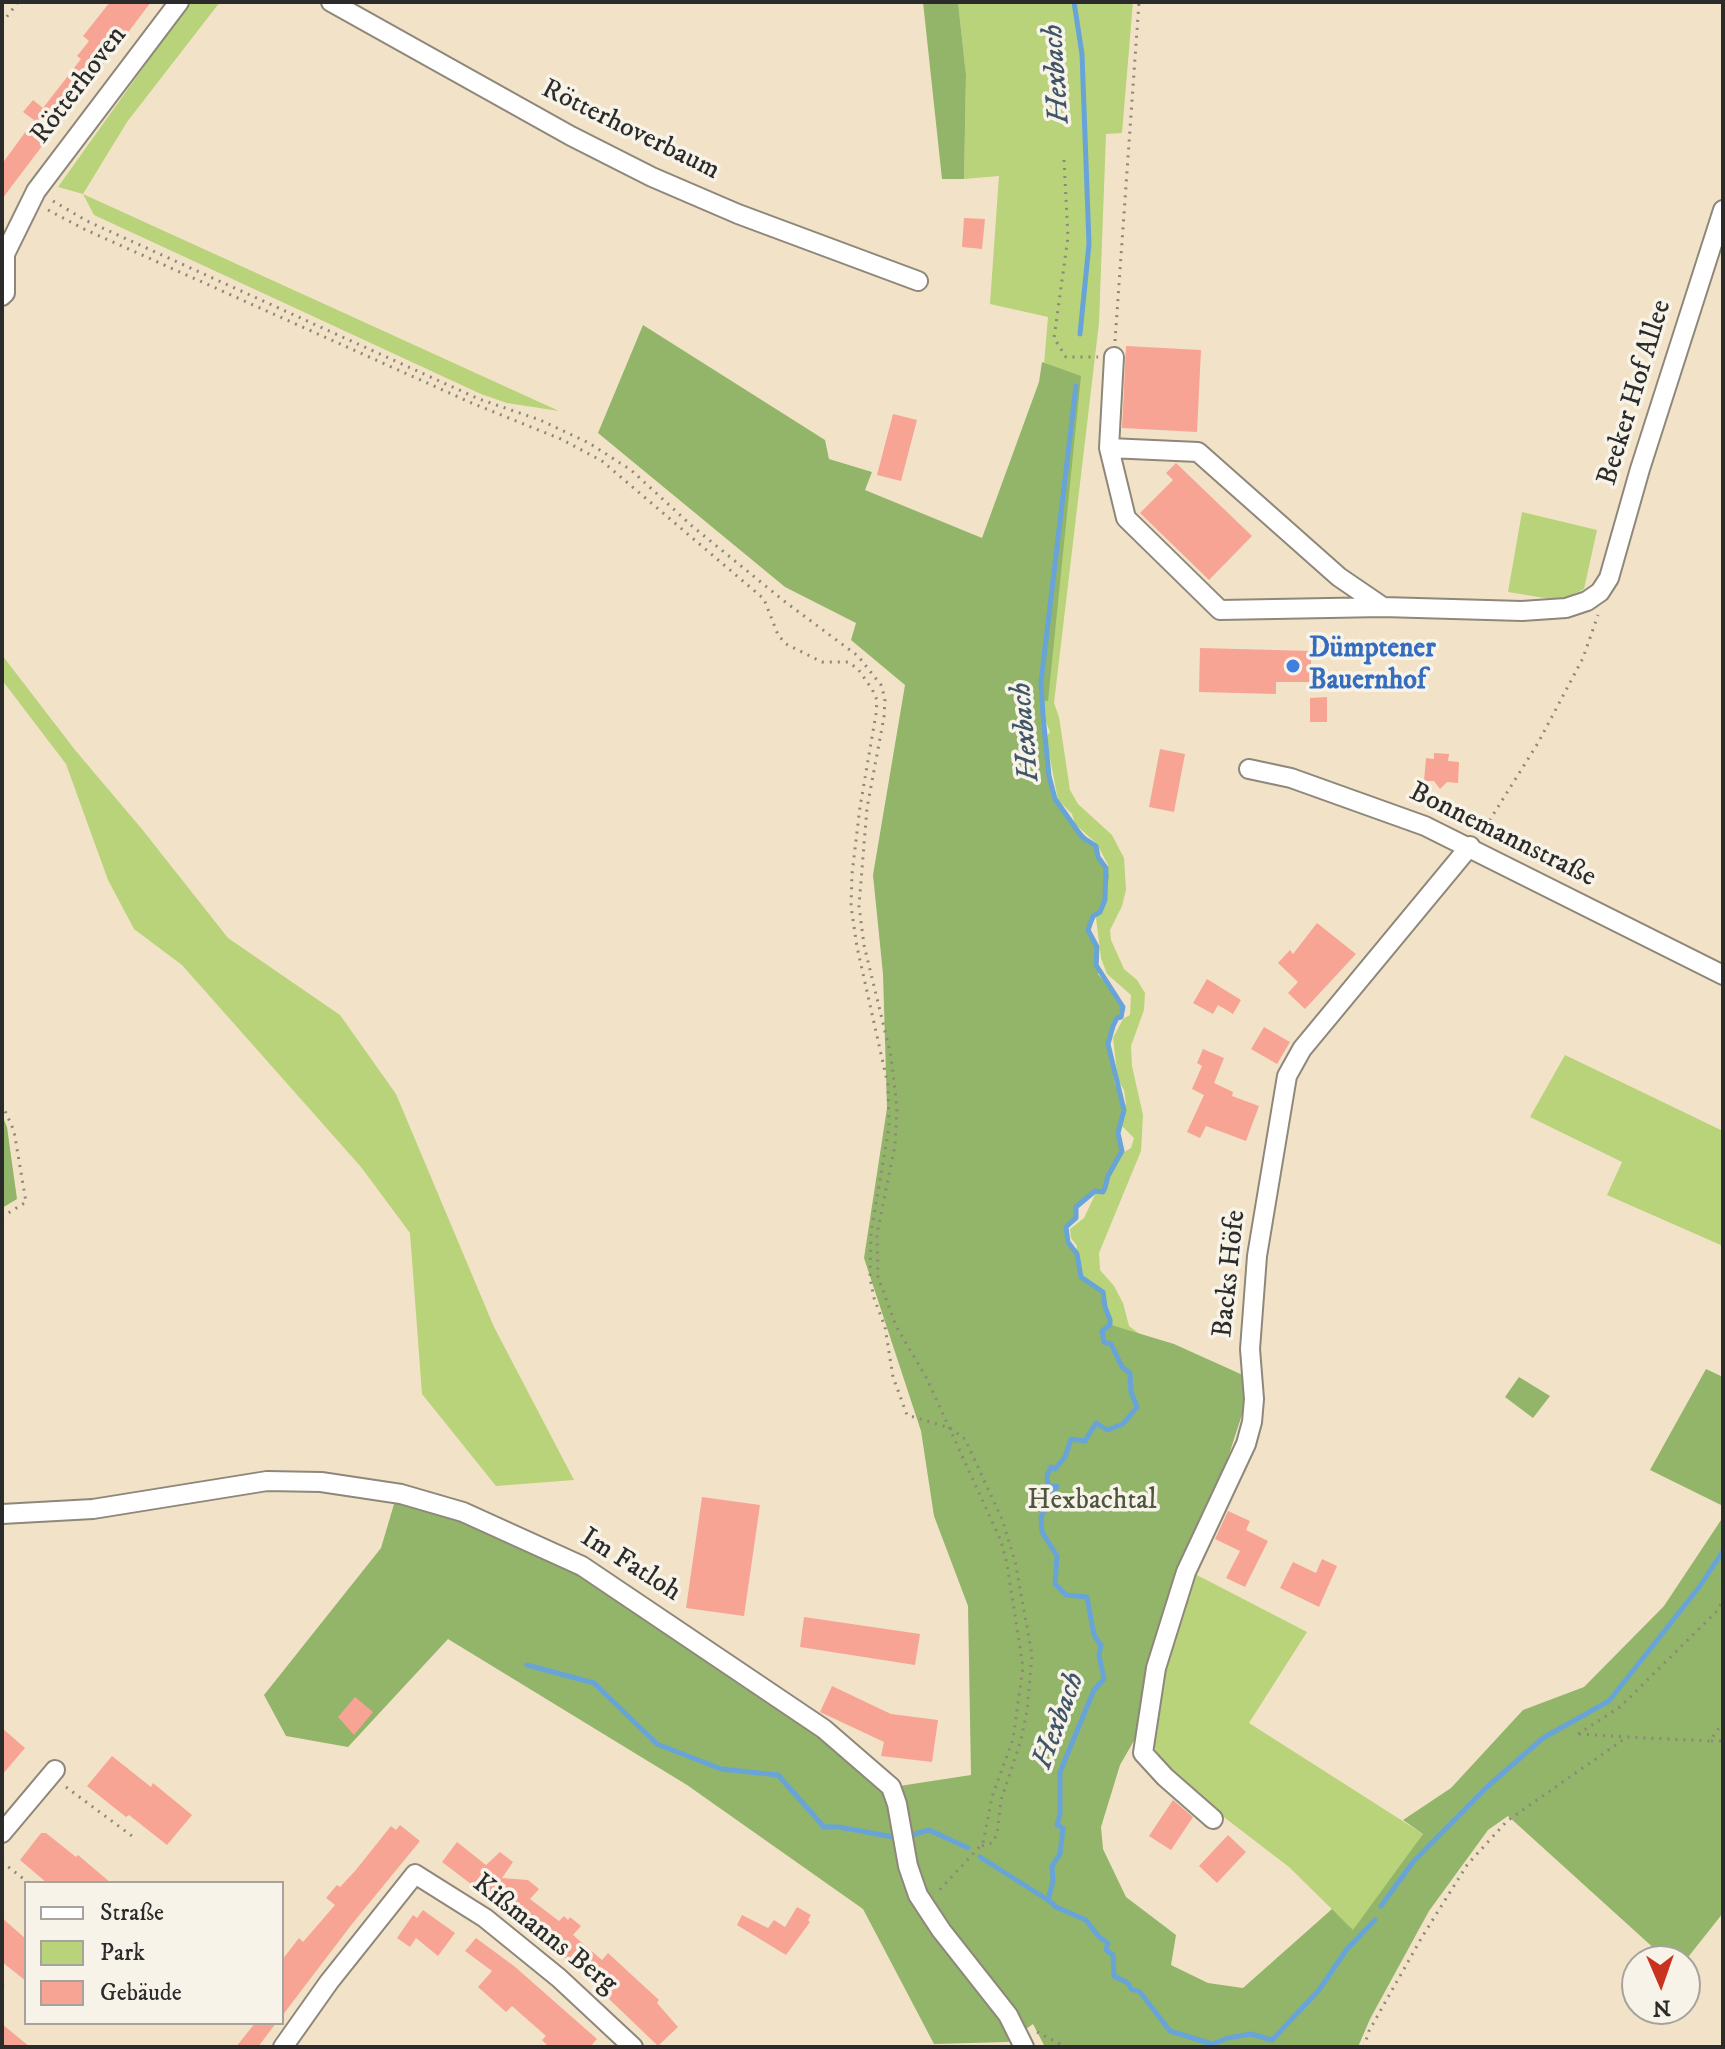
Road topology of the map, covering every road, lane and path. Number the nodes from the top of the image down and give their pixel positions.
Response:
1 (18, 2) edge
2 (179, 2) edge
3 (331, 2) edge
4 (1139, 2) edge
5 (2, 23) edge
6 (1064, 160) dead end
7 (34, 196) junction
8 (1723, 210) edge
9 (918, 281) dead end
10 (2, 296) edge
11 (1114, 357) junction
12 (1109, 448) junction
13 (1600, 592) junction
14 (1383, 607) junction
15 (1249, 769) dead end
16 (1470, 846) junction
17 (1723, 975) edge
18 (2, 1104) edge
19 (2, 1217) edge
20 (950, 1428) junction
21 (2, 1514) edge
22 (1723, 1601) edge
23 (1723, 1722) edge
24 (1627, 1737) junction
25 (1723, 1741) edge
26 (52, 1772) joint
27 (1213, 1819) dead end
28 (2, 1833) edge
29 (136, 1839) dead end
30 (981, 1846) junction
31 (2, 1862) edge
32 (26, 1881) edge
33 (924, 1906) junction
34 (2, 1985) edge
35 (7, 1988) dead end
36 (1021, 2038) edge
37 (283, 2047) edge
38 (633, 2047) edge
39 (1066, 2047) edge
40 (1364, 2047) edge

1 - 5 path
2 - 7 street, Rötterhoven
3 - 9 street, Rötterhoverbaum
4 - 11 path
6 - 11 path
7 - 10 street, Rötterhoven
7 - 20 path
7 - 20 path
8 - 13 street, Beeker Hof Allee
11 - 12 street
12 - 14 street
12 - 14 street
13 - 14 street
13 - 16 path
15 - 16 street, Bonnemannstraße
16 - 17 street, Bonnemannstraße
16 - 27 street, Backs Höfe
18 - 19 path
20 - 30 path
20 - 30 path
21 - 33 street, Im Fatloh
22 - 24 path
23 - 24 path
24 - 25 path
24 - 40 path
26 - 28 street
26 - 29 path
30 - 33 path
31 - 32 path
33 - 36 street, Im Fatloh
34 - 35 path
36 - 39 path
37 - 38 street, Kißmanns Berg

